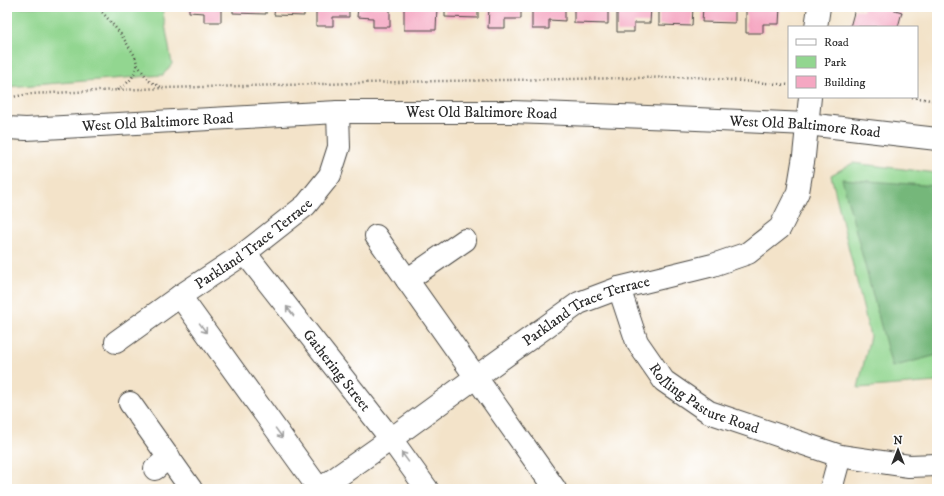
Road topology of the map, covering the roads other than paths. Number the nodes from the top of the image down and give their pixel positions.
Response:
1 (818, 7) edge
2 (816, 26) edge
3 (810, 98) edge
4 (338, 112) junction
5 (808, 124) junction
6 (13, 130) edge
7 (937, 139) edge
8 (376, 236) dead end
9 (466, 240) dead end
10 (245, 253) junction
11 (407, 280) junction
12 (619, 288) junction
13 (180, 296) junction
14 (116, 342) dead end
15 (476, 376) junction
16 (130, 403) dead end
17 (391, 439) junction
18 (840, 456) junction
19 (937, 465) edge
20 (192, 489) edge
21 (320, 489) edge
22 (428, 489) edge
23 (555, 489) edge
24 (831, 489) edge

1 - 2 street
3 - 5 street, Parkland Trace Terrace
4 - 5 street, West Old Baltimore Road
4 - 6 street, West Old Baltimore Road
4 - 10 street, Parkland Trace Terrace
5 - 7 street, West Old Baltimore Road
5 - 12 street, Parkland Trace Terrace
8 - 11 street
9 - 11 street
10 - 13 street, Parkland Trace Terrace
17 -> 10 street, Gathering Street
11 - 15 street
12 - 15 street, Parkland Trace Terrace
12 - 18 street, Rolling Pasture Road
13 - 14 street, Parkland Trace Terrace
13 -> 21 street
15 - 17 street, Parkland Trace Terrace
15 - 23 street
16 - 20 street
17 - 21 street, Parkland Trace Terrace
22 -> 17 street, Gathering Street
18 - 19 street, Rolling Pasture Road
18 - 24 street

